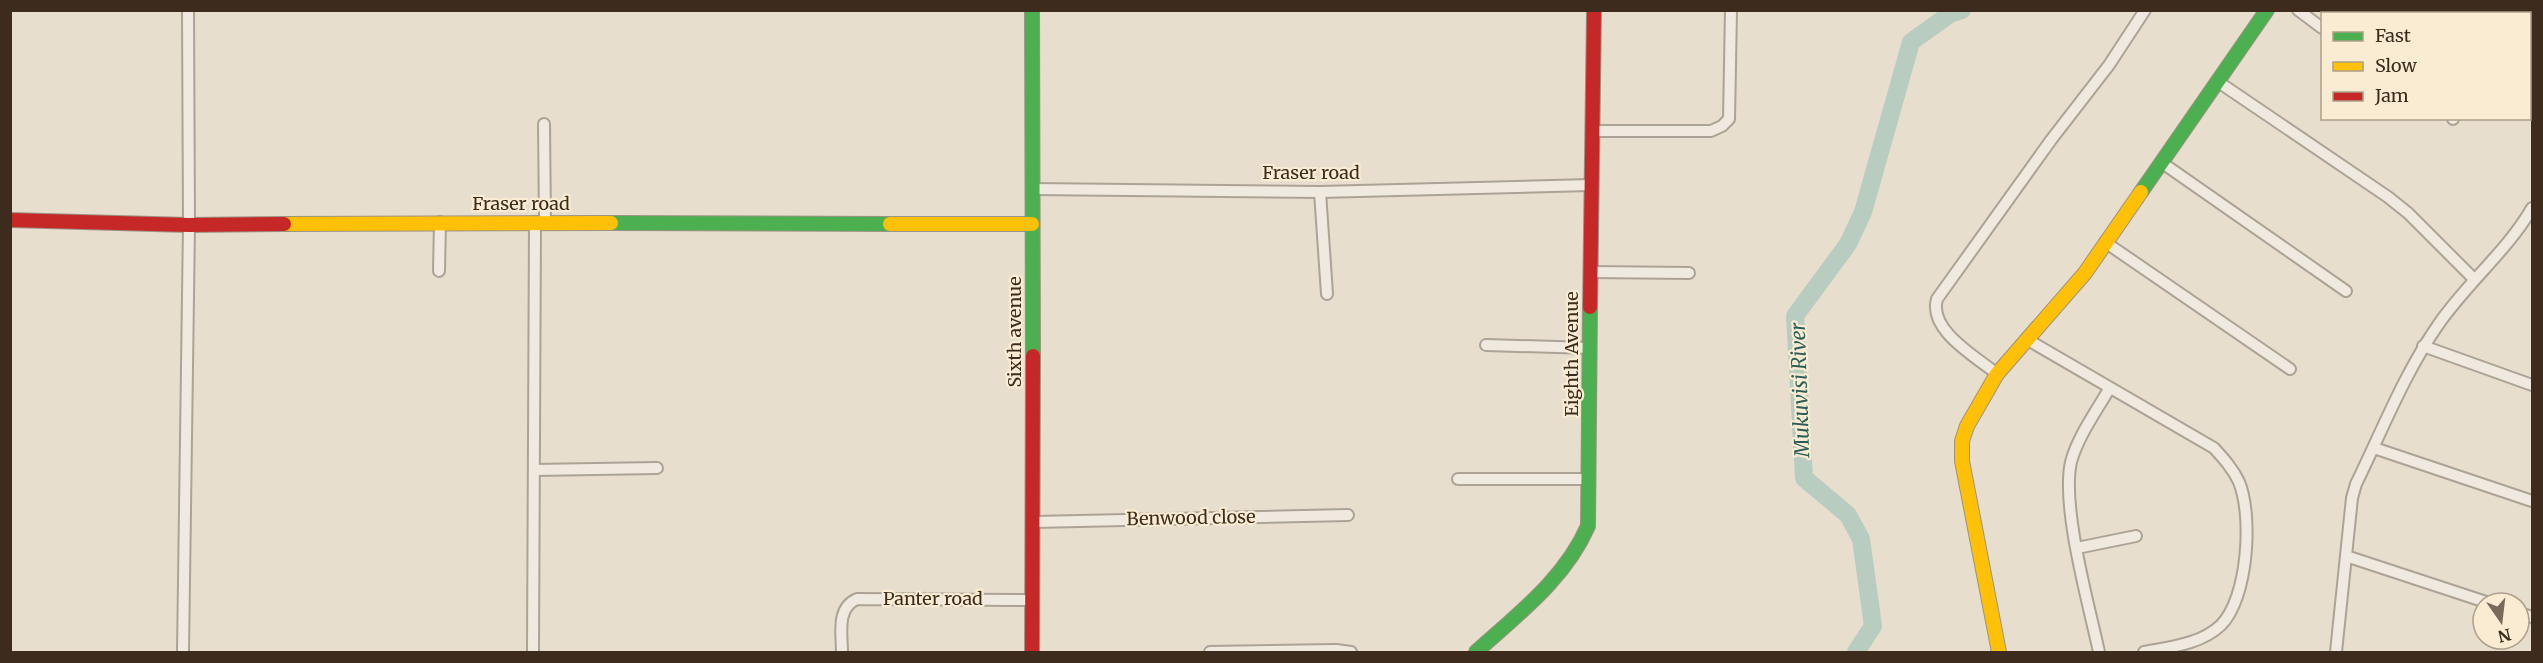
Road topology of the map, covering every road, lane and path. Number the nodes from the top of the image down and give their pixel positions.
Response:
1 (188, 10) edge
2 (1032, 10) edge
3 (1594, 10) edge
4 (1731, 10) edge
5 (2145, 10) edge
6 (2268, 10) edge
7 (2298, 10) edge
8 (2321, 27) edge
9 (2217, 81) junction
10 (544, 124) dead end
11 (1593, 131) junction
12 (2161, 162) junction
13 (1590, 185) junction
14 (1032, 189) junction
15 (1320, 192) junction
16 (2532, 208) edge
17 (10, 220) edge
18 (440, 222) junction
19 (540, 222) junction
20 (1032, 224) junction
21 (189, 225) junction
22 (2522, 227) junction
23 (2532, 231) edge
24 (2105, 242) junction
25 (439, 271) dead end
26 (1590, 272) junction
27 (1689, 273) dead end
28 (2474, 279) junction
29 (2346, 291) dead end
30 (1327, 294) dead end
31 (2028, 340) junction
32 (1486, 345) dead end
33 (2423, 346) junction
34 (1590, 348) junction
35 (2290, 369) dead end
36 (1996, 374) junction
37 (2532, 385) edge
38 (2109, 388) junction
39 (2374, 447) junction
40 (657, 468) dead end
41 (534, 470) junction
42 (1458, 478) dead end
43 (1588, 479) junction
44 (2532, 501) edge
45 (1348, 515) dead end
46 (1034, 522) junction
47 (2136, 536) dead end
48 (2077, 548) junction
49 (2346, 556) junction
50 (2471, 597) edge
51 (1033, 600) junction
52 (183, 652) edge
53 (532, 652) edge
54 (842, 652) edge
55 (1032, 652) edge
56 (1210, 652) edge
57 (1351, 652) edge
58 (1476, 652) edge
59 (1999, 652) edge
60 (2099, 652) edge
61 (2144, 652) edge
62 (2336, 652) edge

1 - 21 street
2 - 14 street, Sixth avenue
3 - 11 street, Eighth Avenue
4 - 11 street
5 - 36 street
6 - 9 street
7 - 8 street
9 - 12 street
9 - 28 street
10 - 19 street
11 - 13 street, Eighth Avenue
12 - 24 street
12 - 29 street
13 - 15 street, Fraser road
13 - 26 street, Eighth Avenue
14 - 15 street, Fraser road
14 - 20 street, Sixth avenue
15 - 30 street
16 - 22 street
17 - 21 street, Fraser road
18 - 19 street, Fraser road
18 - 21 street, Fraser road
18 - 25 street
19 - 20 street, Fraser road
19 - 41 street
20 - 46 street, Sixth avenue
21 - 52 street
22 - 23 street
22 - 28 street
24 - 31 street
24 - 35 street
26 - 27 street
26 - 34 street, Eighth Avenue
28 - 33 street
31 - 36 street
31 - 38 street
32 - 34 street
33 - 37 street
33 - 39 street
34 - 43 street, Eighth Avenue
36 - 59 street
38 - 48 street
38 - 61 street
39 - 44 street
39 - 49 street
40 - 41 street
41 - 53 street
42 - 43 street
43 - 58 street, Eighth Avenue
45 - 46 street, Benwood close
46 - 51 street, Sixth avenue
47 - 48 street
48 - 60 street
49 - 50 street
49 - 62 street
51 - 54 street, Panter road
51 - 55 street, Sixth avenue
56 - 57 street

